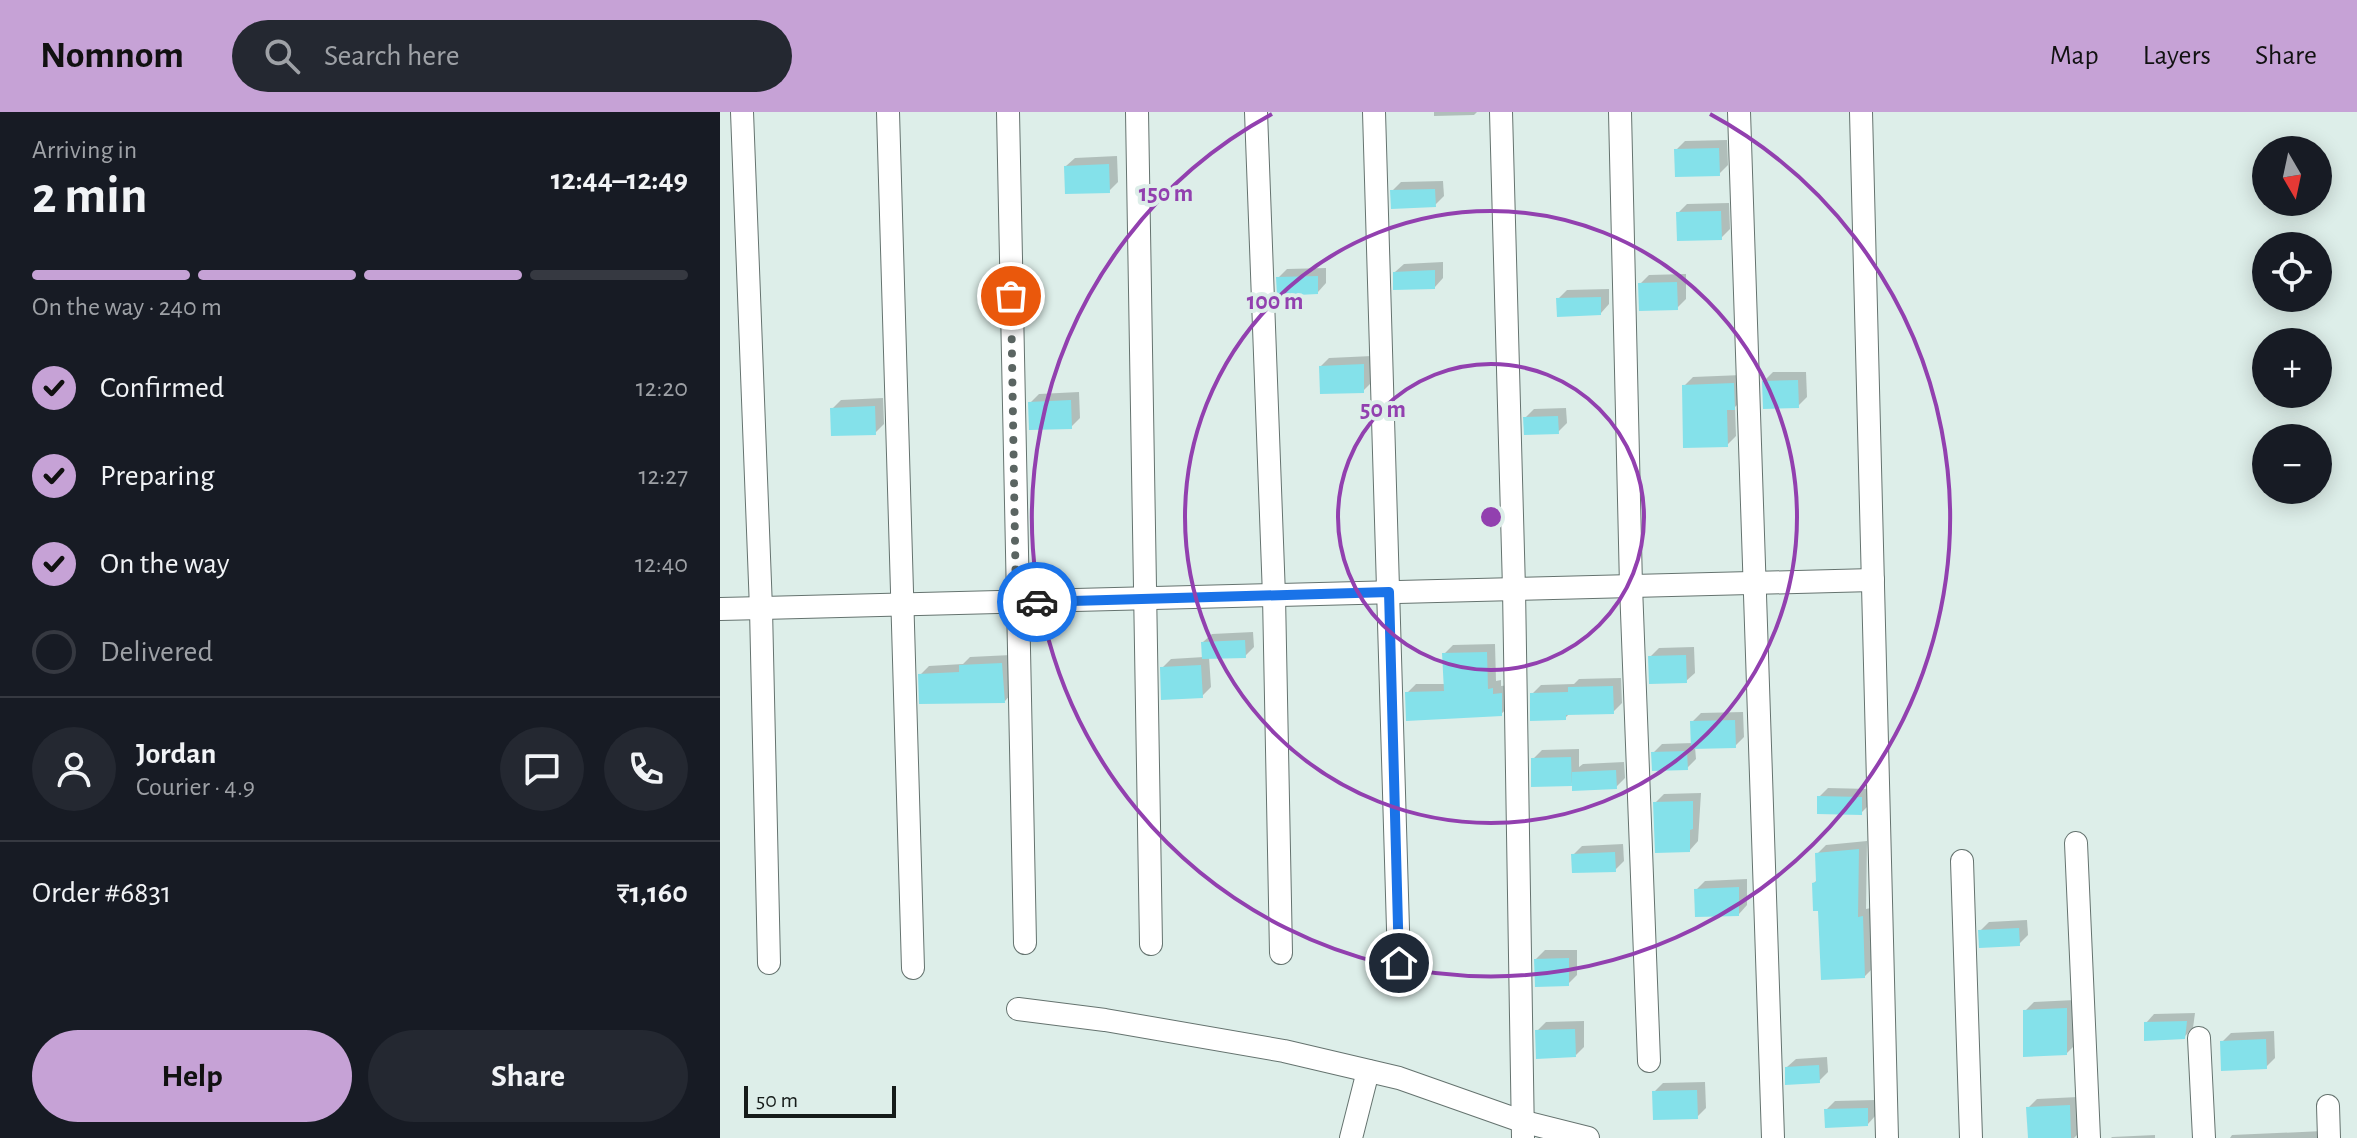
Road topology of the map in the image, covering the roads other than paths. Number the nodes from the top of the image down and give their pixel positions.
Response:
1 (742, 112) edge
2 (888, 112) edge
3 (1008, 112) edge
4 (1137, 112) edge
5 (1256, 112) edge
6 (1374, 112) edge
7 (1501, 112) edge
8 (1620, 112) edge
9 (1739, 112) edge
10 (1861, 112) edge
11 (1873, 580) junction
12 (1753, 583) junction
13 (1631, 586) junction
14 (1514, 589) junction
15 (1389, 592) junction
16 (1274, 596) junction
17 (1145, 599) junction
18 (1016, 602) junction
19 (903, 605) junction
20 (720, 609) edge
21 (761, 609) junction
22 (2076, 843) dead end
23 (1962, 861) dead end
24 (1025, 943) dead end
25 (1151, 944) dead end
26 (1281, 953) dead end
27 (769, 963) dead end
28 (1399, 963) dead end
29 (913, 968) dead end
30 (1018, 1009) dead end
31 (2199, 1038) dead end
32 (1649, 1061) dead end
33 (1368, 1071) junction
34 (2328, 1106) dead end
35 (1522, 1130) edge
36 (1351, 1138) edge
37 (1588, 1138) edge
38 (1773, 1138) edge
39 (1887, 1138) edge
40 (1971, 1138) edge
41 (2089, 1138) edge
42 (2204, 1138) edge
43 (2329, 1138) edge

1 - 21 street
2 - 19 street
3 - 18 street
4 - 17 street
5 - 16 street
6 - 15 street
7 - 14 street
8 - 13 street
9 - 12 street
10 - 11 street
11 - 12 street
11 - 39 street
12 - 13 street
12 - 38 street
13 - 14 street
13 - 32 street
14 - 15 street
14 - 35 street
15 - 16 street
15 - 28 street
16 - 17 street
16 - 26 street
17 - 18 street
17 - 25 street
18 - 19 street
18 - 24 street
19 - 21 street
19 - 29 street
20 - 21 street
21 - 27 street
22 - 41 street
23 - 40 street
30 - 33 street
31 - 42 street
33 - 35 street
33 - 36 street
34 - 43 street
35 - 37 street

